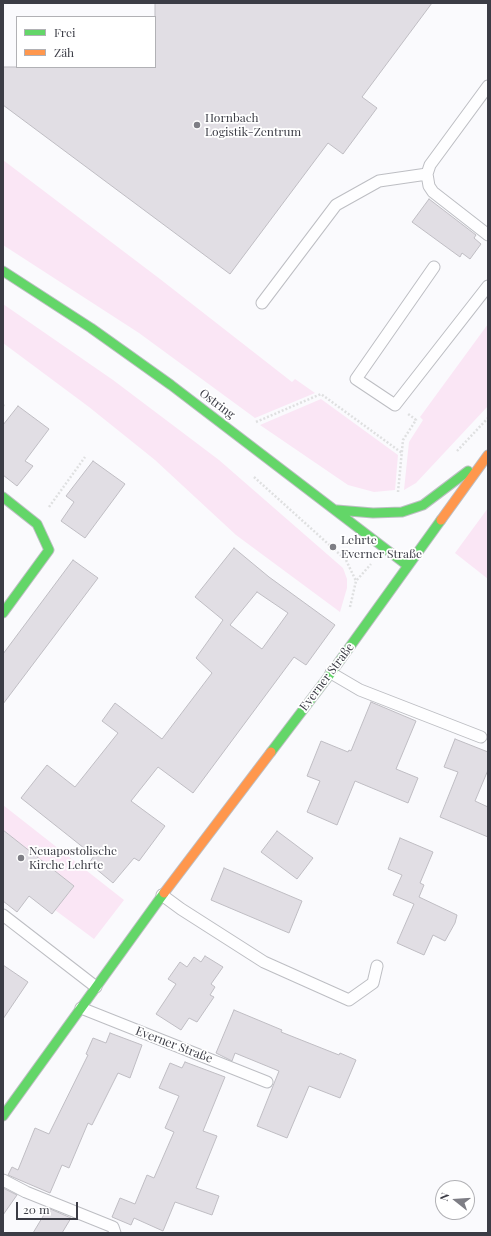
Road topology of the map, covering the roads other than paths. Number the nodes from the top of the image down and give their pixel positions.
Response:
1 (488, 86) edge
2 (427, 174) junction
3 (488, 235) edge
4 (434, 267) dead end
5 (3, 272) edge
6 (488, 286) edge
7 (262, 302) dead end
8 (488, 456) edge
9 (3, 497) edge
10 (337, 510) junction
11 (408, 566) junction
12 (3, 613) edge
13 (331, 673) junction
14 (481, 737) dead end
15 (162, 895) junction
16 (3, 915) edge
17 (377, 966) dead end
18 (96, 987) junction
19 (81, 1008) junction
20 (267, 1082) dead end
21 (3, 1116) edge
22 (3, 1180) edge
23 (115, 1233) edge

1 - 2 lane
2 - 3 lane
2 - 7 lane
4 - 6 lane
5 - 10 street, Ostring
8 - 10 street
8 - 11 street, Everner Straße
9 - 12 street
10 - 11 street, Ostring
11 - 13 street, Everner Straße
13 - 14 lane
13 - 15 street, Everner Straße
15 - 17 lane
15 - 18 street, Everner Straße
16 - 18 lane
18 - 19 street, Everner Straße
19 - 20 lane, Everner Straße
19 - 21 street, Everner Straße
22 - 23 lane

